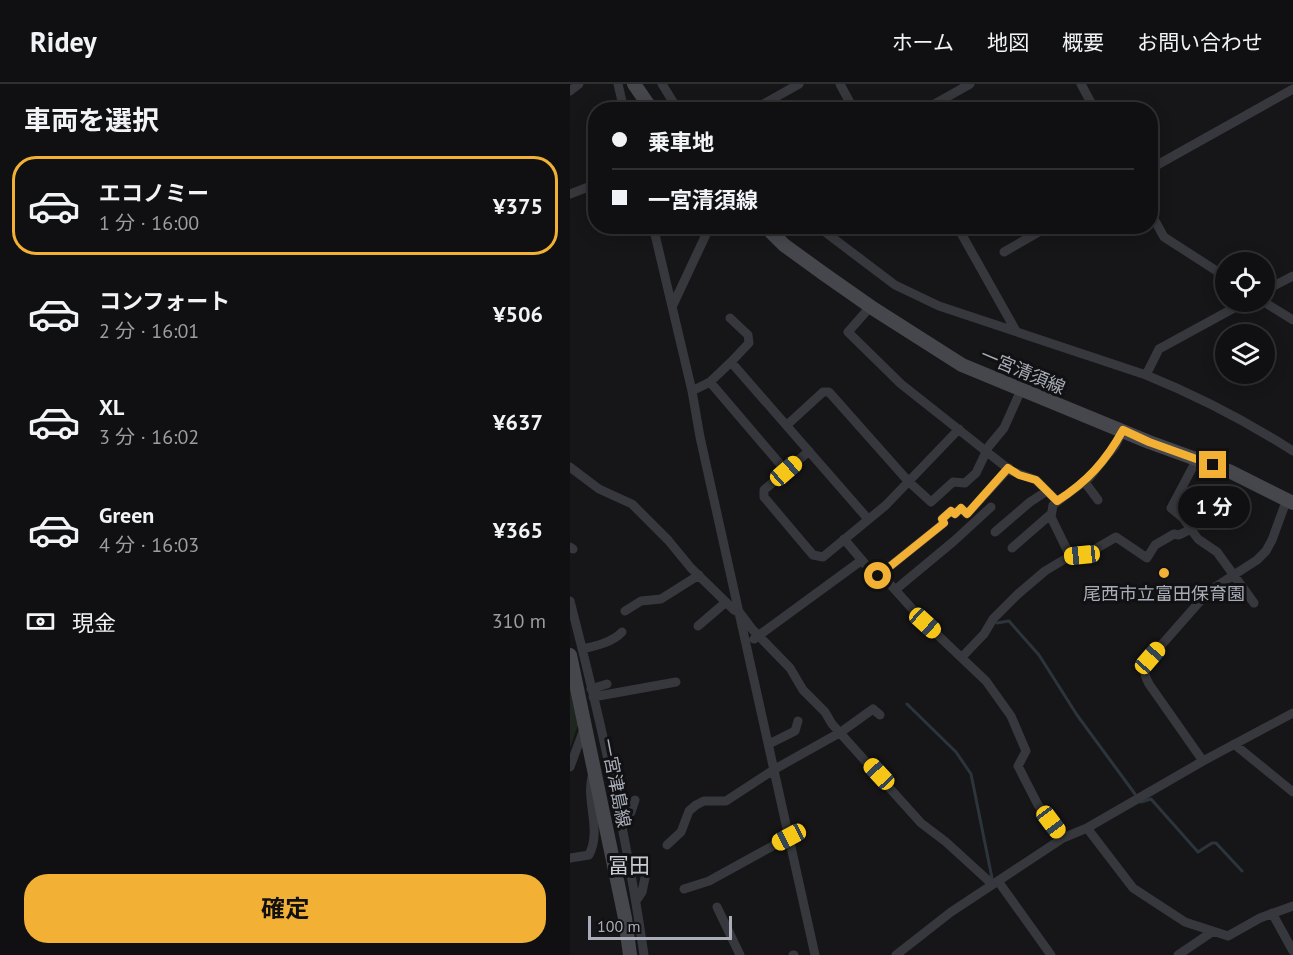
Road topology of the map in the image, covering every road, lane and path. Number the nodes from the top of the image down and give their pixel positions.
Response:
1 (579, 84) edge
2 (618, 84) edge
3 (634, 84) edge
4 (662, 84) edge
5 (799, 84) edge
6 (840, 84) edge
7 (970, 84) edge
8 (1081, 84) edge
9 (1293, 89) edge
10 (570, 91) edge
11 (622, 102) edge
12 (646, 102) edge
13 (673, 102) edge
14 (767, 102) edge
15 (850, 102) edge
16 (938, 102) edge
17 (1091, 102) edge
18 (1158, 165) edge
19 (588, 187) edge
20 (570, 194) edge
21 (1158, 226) edge
22 (655, 234) edge
23 (707, 234) edge
24 (773, 234) edge
25 (828, 234) edge
26 (961, 234) edge
27 (1035, 234) edge
28 (1004, 252) dead end
29 (1215, 270) edge
30 (1293, 276) edge
31 (1275, 285) edge
32 (871, 306) junction
33 (672, 307) junction
34 (1275, 309) edge
35 (1227, 312) edge
36 (730, 318) dead end
37 (1293, 320) edge
38 (1016, 331) junction
39 (731, 362) junction
40 (1146, 375) junction
41 (710, 382) junction
42 (1021, 390) junction
43 (692, 391) junction
44 (787, 425) junction
45 (959, 429) junction
46 (1123, 430) junction
47 (809, 451) junction
48 (986, 451) junction
49 (1293, 451) edge
50 (1197, 459) junction
51 (570, 468) edge
52 (1008, 468) junction
53 (786, 471) junction
54 (908, 481) junction
55 (1084, 481) junction
56 (1047, 491) junction
57 (1291, 497) edge
58 (1098, 500) dead end
59 (1057, 501) junction
60 (991, 507) dead end
61 (1051, 514) junction
62 (868, 519) junction
63 (1191, 529) junction
64 (995, 532) dead end
65 (844, 539) junction
66 (1012, 548) dead end
67 (1070, 556) junction
68 (862, 560) junction
69 (699, 575) junction
70 (1232, 575) junction
71 (878, 576) junction
72 (895, 590) junction
73 (570, 601) edge
74 (726, 602) junction
75 (1254, 603) dead end
76 (625, 611) dead end
77 (740, 612) junction
78 (698, 627) dead end
79 (622, 632) dead end
80 (759, 636) junction
81 (747, 644) junction
82 (576, 652) edge
83 (962, 657) junction
84 (676, 682) dead end
85 (607, 684) dead end
86 (592, 693) junction
87 (1293, 713) edge
88 (880, 715) dead end
89 (798, 721) dead end
90 (586, 724) junction
91 (841, 732) junction
92 (769, 744) junction
93 (1234, 744) junction
94 (1203, 760) junction
95 (570, 767) edge
96 (595, 768) junction
97 (776, 770) junction
98 (1293, 792) edge
99 (635, 800) dead end
100 (619, 815) junction
101 (1087, 828) junction
102 (789, 837) junction
103 (1063, 838) junction
104 (667, 845) dead end
105 (570, 858) edge
106 (646, 873) dead end
107 (995, 883) junction
108 (684, 890) dead end
109 (636, 902) junction
110 (1293, 906) edge
111 (717, 907) dead end
112 (1272, 913) junction
113 (1212, 932) junction
114 (1293, 951) edge
115 (630, 955) edge
116 (644, 955) edge
117 (740, 955) edge
118 (815, 955) edge
119 (896, 955) edge
120 (1051, 955) edge
121 (1178, 955) edge

1 - 10 street
2 - 11 street
3 - 12 main road
4 - 13 street
5 - 14 street
6 - 15 street
7 - 16 street
8 - 17 street
9 - 18 street
19 - 20 street
21 - 29 street
22 - 33 street
23 - 33 street
24 - 32 main road, 一宮清須線
25 - 38 street
26 - 38 street
27 - 28 street
30 - 31 street
32 - 42 main road, 一宮清須線
32 - 45 street
33 - 43 street
34 - 37 street
35 - 40 street
36 - 39 street
38 - 40 street
39 - 41 street
39 - 44 street
40 - 49 street
41 - 43 street
41 - 53 street
42 - 46 main road, 一宮清須線
42 - 48 street
43 - 77 street
44 - 47 street
44 - 54 street
45 - 48 street
45 - 54 street
46 - 50 main road, 一宮清須線
46 - 55 street
47 - 53 street
47 - 62 street
48 - 52 street
48 - 54 street
50 - 57 main road, 一宮清須線
50 - 63 street
51 - 69 street
52 - 56 street
52 - 71 street
53 - 65 street
54 - 62 street
55 - 58 street
55 - 59 street
56 - 59 street
56 - 64 street
57 - 70 street
59 - 61 street
60 - 72 street
61 - 66 street
61 - 67 street
62 - 65 street
63 - 67 street
63 - 70 street
65 - 68 street
67 - 83 street
68 - 71 street
68 - 80 street
69 - 74 street
69 - 76 street
70 - 75 street
70 - 94 street
71 - 72 street
72 - 83 street
73 - 82 street
74 - 77 street
74 - 78 street
77 - 80 street
77 - 81 street
79 - 82 street
80 - 81 street
80 - 91 street
81 - 92 street
82 - 86 street
82 - 90 main road, 一宮津島線
83 - 103 street
84 - 86 street
85 - 86 street
86 - 100 street
87 - 93 street
88 - 91 street
89 - 92 street
90 - 95 street
90 - 96 main road, 一宮津島線
91 - 97 street
91 - 107 street
92 - 97 street
93 - 94 street
93 - 98 street
94 - 101 street
96 - 105 street
96 - 115 main road, 一宮津島線
97 - 102 street
97 - 104 street
99 - 100 street
100 - 109 street
101 - 103 street
101 - 113 street
102 - 108 street
102 - 118 street
103 - 107 street
106 - 109 street
107 - 119 street
107 - 120 street
109 - 116 street
110 - 112 street
111 - 117 street
112 - 113 street
112 - 114 street
113 - 121 street

